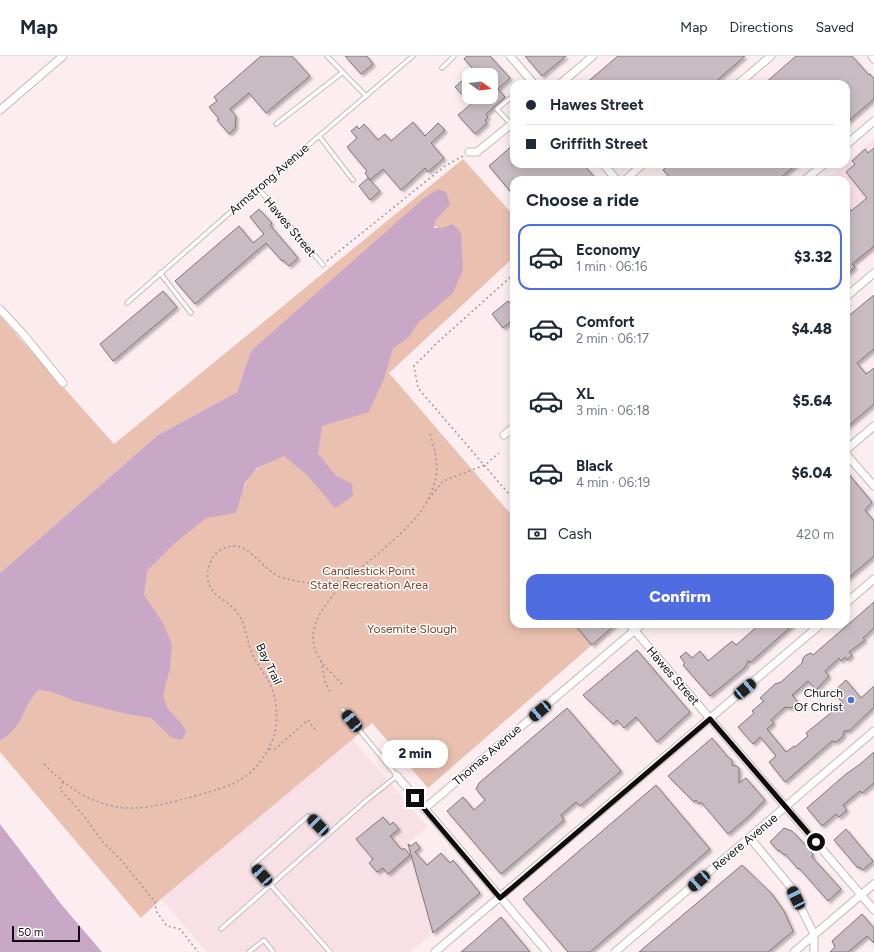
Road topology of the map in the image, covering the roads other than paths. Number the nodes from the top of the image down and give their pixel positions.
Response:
1 (63, 56) edge
2 (327, 56) edge
3 (413, 56) edge
4 (454, 56) edge
5 (510, 56) edge
6 (592, 56) edge
7 (771, 56) edge
8 (872, 56) edge
9 (874, 58) edge
10 (442, 68) dead end
11 (343, 72) junction
12 (531, 80) edge
13 (565, 80) edge
14 (743, 80) edge
15 (366, 96) junction
16 (510, 98) edge
17 (0, 110) edge
18 (510, 120) edge
19 (874, 122) edge
20 (276, 124) dead end
21 (510, 125) edge
22 (319, 136) junction
23 (850, 142) edge
24 (473, 152) road end
25 (606, 168) edge
26 (638, 168) edge
27 (819, 168) edge
28 (614, 176) edge
29 (630, 176) edge
30 (810, 176) edge
31 (353, 180) dead end
32 (258, 188) junction
33 (323, 265) road end
34 (160, 273) junction
35 (874, 274) edge
36 (850, 294) edge
37 (127, 303) dead end
38 (0, 309) edge
39 (191, 313) dead end
40 (63, 383) dead end
41 (874, 426) edge
42 (510, 430) edge
43 (504, 435) dead end
44 (850, 447) edge
45 (850, 459) edge
46 (874, 486) edge
47 (874, 579) edge
48 (850, 600) edge
49 (637, 628) edge
50 (816, 628) edge
51 (634, 630) junction
52 (343, 710) dead end
53 (710, 719) junction
54 (874, 731) edge
55 (397, 776) junction
56 (785, 807) junction
57 (424, 809) junction
58 (328, 835) junction
59 (750, 838) junction
60 (874, 884) edge
61 (271, 885) junction
62 (861, 895) junction
63 (500, 898) junction
64 (874, 910) edge
65 (222, 929) dead end
66 (814, 934) junction
67 (328, 951) edge
68 (249, 952) edge
69 (273, 952) edge
70 (435, 952) edge
71 (547, 952) edge
72 (615, 952) edge
73 (794, 952) edge
74 (814, 952) edge

1 - 17 street
2 - 11 lane
3 - 15 lane, Armstrong Avenue
4 - 10 lane
5 - 12 street
6 - 13 street
7 - 14 street
8 - 9 street
11 - 15 lane
11 - 20 lane
15 - 22 lane, Armstrong Avenue
16 - 18 lane
19 - 23 street
21 - 24 street
22 - 31 lane
22 - 32 lane, Armstrong Avenue
25 - 28 street
26 - 29 street
27 - 30 street
32 - 33 lane, Hawes Street
32 - 34 lane, Armstrong Avenue
34 - 37 lane, Armstrong Avenue
34 - 39 lane
35 - 36 street
38 - 40 street
41 - 44 street
42 - 43 street
45 - 46 street
47 - 48 street
49 - 51 street, Thomas Avenue
50 - 53 street
51 - 53 street, Hawes Street
51 - 57 street, Thomas Avenue
52 - 55 lane
53 - 56 street, Hawes Street
53 - 63 street
54 - 56 street, Revere Avenue
55 - 57 street
55 - 58 lane
56 - 59 street, Revere Avenue
56 - 62 street, Hawes Street
57 - 63 street
58 - 61 lane
58 - 61 lane
59 - 66 street
59 - 72 street, Revere Avenue
60 - 62 street
61 - 65 lane
61 - 67 lane
62 - 64 street, Hawes Street
62 - 66 street
63 - 70 street
63 - 71 street
66 - 73 street
66 - 74 street
68 - 69 lane

